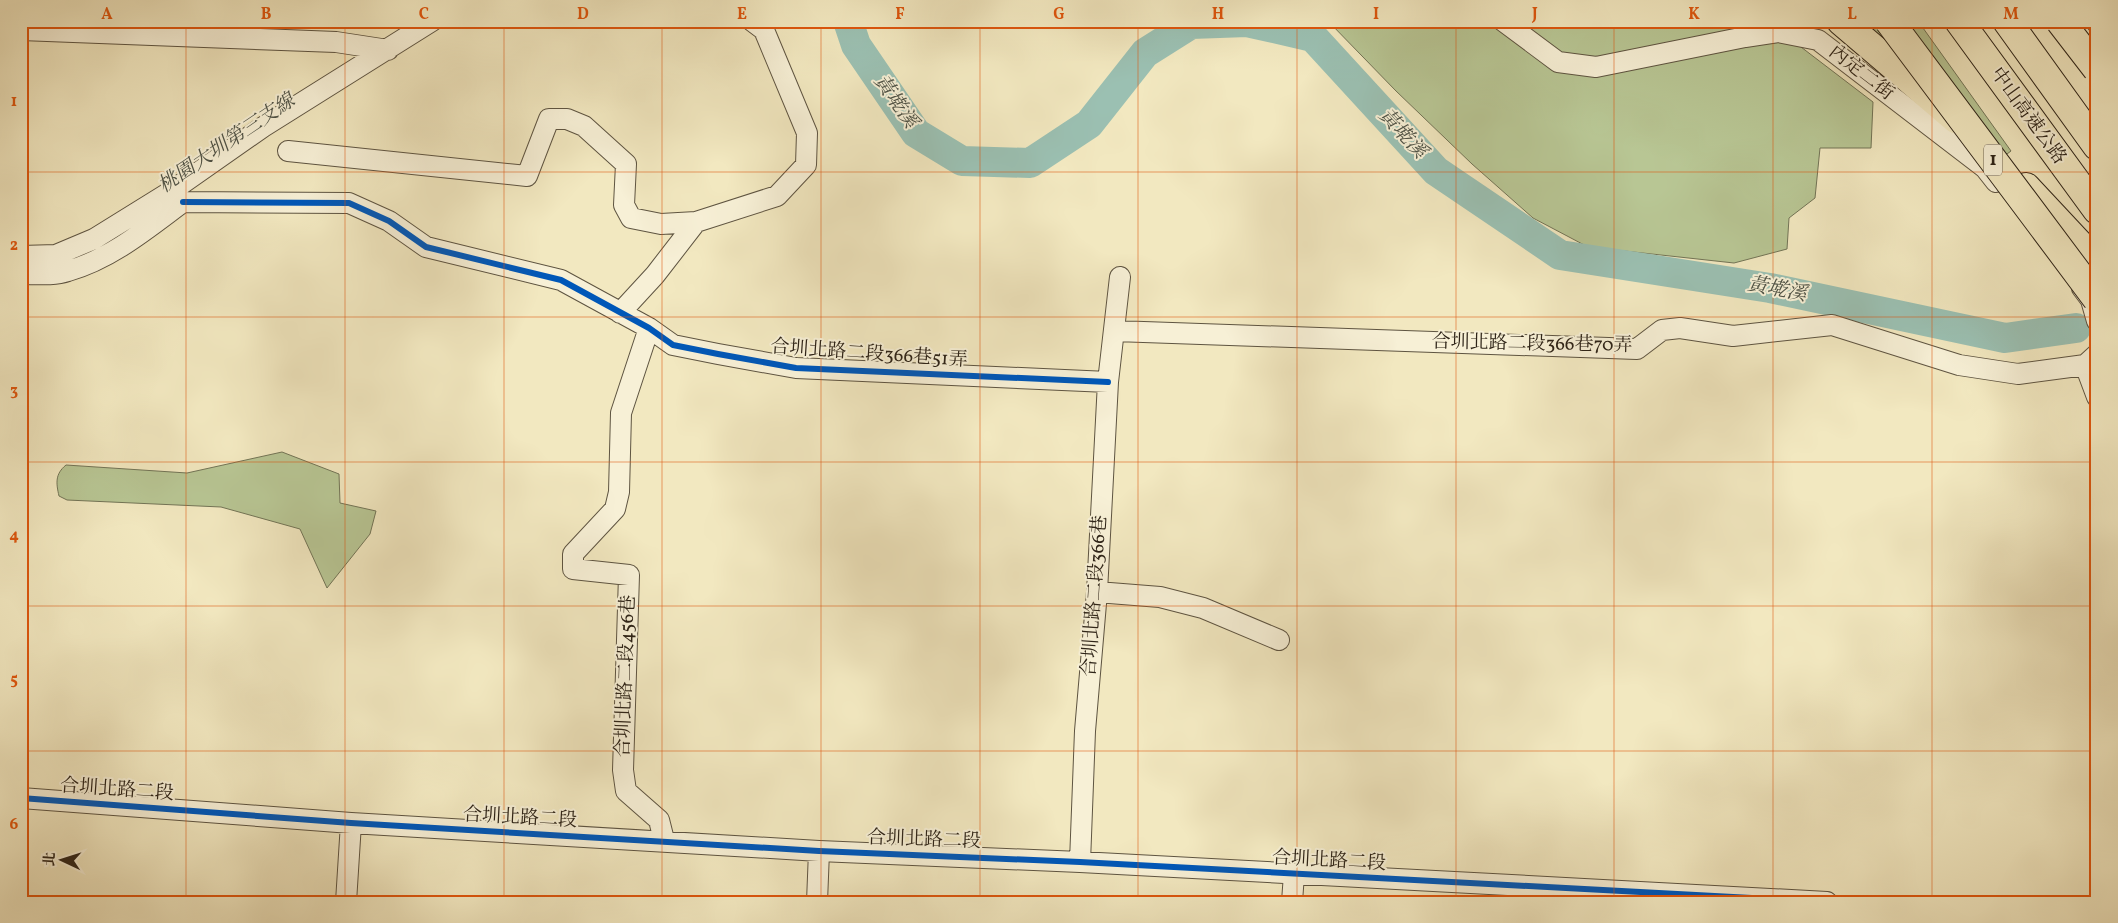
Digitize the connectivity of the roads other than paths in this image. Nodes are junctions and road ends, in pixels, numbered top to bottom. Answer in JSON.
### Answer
{"nodes":[{"id":1,"x":432,"y":21,"type":"edge"},
{"id":2,"x":752,"y":21,"type":"edge"},
{"id":3,"x":1503,"y":21,"type":"edge"},
{"id":4,"x":1841,"y":21,"type":"edge"},
{"id":5,"x":1889,"y":21,"type":"edge"},
{"id":6,"x":1959,"y":21,"type":"edge"},
{"id":7,"x":2007,"y":21,"type":"edge"},
{"id":8,"x":2062,"y":21,"type":"edge"},
{"id":9,"x":21,"y":30,"type":"edge"},
{"id":10,"x":388,"y":50,"type":"junction"},
{"id":11,"x":2097,"y":69,"type":"edge"},
{"id":12,"x":2097,"y":84,"type":"edge"},
{"id":13,"x":2097,"y":146,"type":"edge"},
{"id":14,"x":288,"y":151,"type":"dead end"},
{"id":15,"x":178,"y":196,"type":"junction"},
{"id":16,"x":2097,"y":210,"type":"edge"},
{"id":17,"x":696,"y":222,"type":"junction"},
{"id":18,"x":21,"y":256,"type":"edge"},
{"id":19,"x":2097,"y":263,"type":"edge"},
{"id":20,"x":21,"y":274,"type":"edge"},
{"id":21,"x":1120,"y":277,"type":"dead end"},
{"id":22,"x":2094,"y":300,"type":"edge"},
{"id":23,"x":620,"y":314,"type":"junction"},
{"id":24,"x":2097,"y":321,"type":"edge"},
{"id":25,"x":649,"y":328,"type":"junction"},
{"id":26,"x":1115,"y":332,"type":"junction"},
{"id":27,"x":2091,"y":360,"type":"edge"},
{"id":28,"x":1108,"y":382,"type":"junction"},
{"id":29,"x":2097,"y":397,"type":"edge"},
{"id":30,"x":1097,"y":592,"type":"junction"},
{"id":31,"x":1279,"y":640,"type":"dead end"},
{"id":32,"x":21,"y":798,"type":"edge"},
{"id":33,"x":351,"y":823,"type":"junction"},
{"id":34,"x":664,"y":840,"type":"junction"},
{"id":35,"x":819,"y":850,"type":"junction"},
{"id":36,"x":1080,"y":862,"type":"junction"},
{"id":37,"x":1294,"y":874,"type":"junction"},
{"id":38,"x":346,"y":902,"type":"edge"},
{"id":39,"x":817,"y":902,"type":"edge"},
{"id":40,"x":1292,"y":902,"type":"edge"},
{"id":41,"x":1827,"y":902,"type":"edge"}],
"edges":[{"from":1,"to":10,"type":"street"},
{"from":2,"to":17,"type":"street"},
{"from":3,"to":22,"type":"street","name":"內定二街"},
{"from":4,"to":19,"type":"highway"},
{"from":5,"to":22,"type":"highway","number":"1","bridge":true},
{"from":6,"to":16,"type":"highway","name":"中山高速公路"},
{"from":7,"to":13,"type":"highway","name":"中山高速公路"},
{"from":8,"to":11,"type":"highway","bridge":true},
{"from":8,"to":12,"type":"highway"},
{"from":9,"to":10,"type":"street"},
{"from":10,"to":15,"type":"street"},
{"from":14,"to":17,"type":"street"},
{"from":15,"to":18,"type":"street"},
{"from":15,"to":20,"type":"street"},
{"from":15,"to":23,"type":"street","name":"合圳北路二段366巷51弄"},
{"from":17,"to":23,"type":"street"},
{"from":21,"to":26,"type":"street","name":"合圳北路二段366巷"},
{"from":22,"to":24,"type":"street"},
{"from":23,"to":25,"type":"street","name":"合圳北路二段366巷51弄"},
{"from":25,"to":28,"type":"street","name":"合圳北路二段366巷51弄"},
{"from":25,"to":34,"type":"street","name":"合圳北路二段456巷"},
{"from":26,"to":27,"type":"street","name":"合圳北路二段366巷70弄"},
{"from":26,"to":28,"type":"street","name":"合圳北路二段366巷"},
{"from":27,"to":29,"type":"street"},
{"from":28,"to":30,"type":"street","name":"合圳北路二段366巷"},
{"from":30,"to":31,"type":"street"},
{"from":30,"to":36,"type":"street","name":"合圳北路二段366巷"},
{"from":32,"to":33,"type":"street","name":"合圳北路二段"},
{"from":33,"to":34,"type":"street","name":"合圳北路二段"},
{"from":33,"to":38,"type":"street"},
{"from":34,"to":35,"type":"street","name":"合圳北路二段"},
{"from":35,"to":36,"type":"street","name":"合圳北路二段"},
{"from":35,"to":39,"type":"street"},
{"from":36,"to":37,"type":"street","name":"合圳北路二段"},
{"from":37,"to":40,"type":"street"},
{"from":37,"to":41,"type":"street","name":"合圳北路二段"}]}
